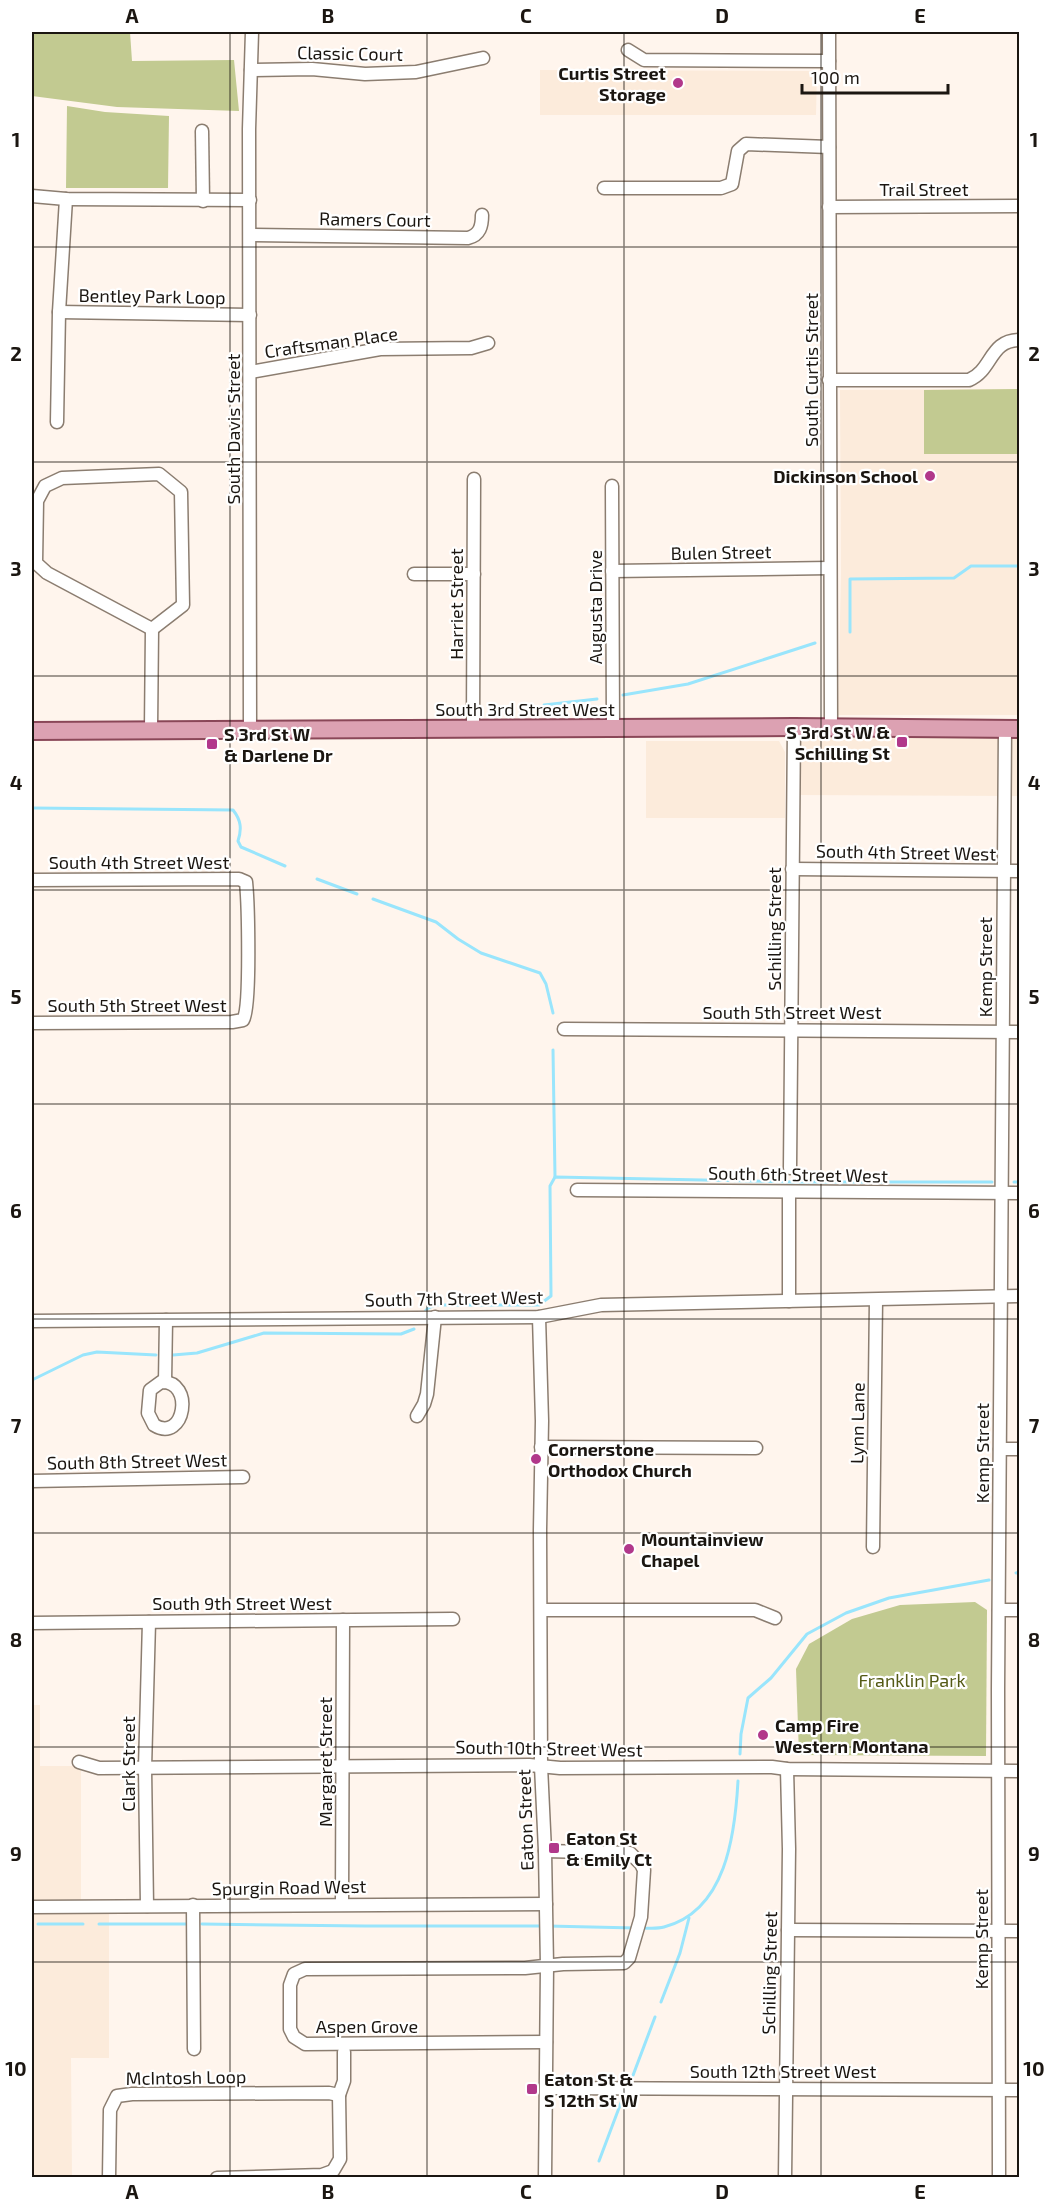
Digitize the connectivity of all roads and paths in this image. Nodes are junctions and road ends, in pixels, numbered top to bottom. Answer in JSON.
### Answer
{"nodes":[{"id":1,"x":252,"y":32,"type":"edge"},
{"id":2,"x":829,"y":32,"type":"edge"},
{"id":3,"x":628,"y":50,"type":"dead end"},
{"id":4,"x":483,"y":58,"type":"dead end"},
{"id":5,"x":829,"y":61,"type":"junction"},
{"id":6,"x":251,"y":70,"type":"junction"},
{"id":7,"x":202,"y":131,"type":"dead end"},
{"id":8,"x":829,"y":147,"type":"junction"},
{"id":9,"x":604,"y":188,"type":"dead end"},
{"id":10,"x":32,"y":195,"type":"edge"},
{"id":11,"x":66,"y":199,"type":"junction"},
{"id":12,"x":250,"y":200,"type":"junction"},
{"id":13,"x":203,"y":201,"type":"junction"},
{"id":14,"x":1020,"y":206,"type":"edge"},
{"id":15,"x":829,"y":207,"type":"junction"},
{"id":16,"x":482,"y":215,"type":"dead end"},
{"id":17,"x":250,"y":235,"type":"junction"},
{"id":18,"x":59,"y":312,"type":"junction"},
{"id":19,"x":250,"y":315,"type":"junction"},
{"id":20,"x":1020,"y":340,"type":"edge"},
{"id":21,"x":488,"y":343,"type":"dead end"},
{"id":22,"x":251,"y":372,"type":"junction"},
{"id":23,"x":829,"y":380,"type":"junction"},
{"id":24,"x":57,"y":422,"type":"dead end"},
{"id":25,"x":474,"y":478,"type":"dead end"},
{"id":26,"x":612,"y":486,"type":"dead end"},
{"id":27,"x":830,"y":568,"type":"junction"},
{"id":28,"x":612,"y":571,"type":"junction"},
{"id":29,"x":414,"y":574,"type":"dead end"},
{"id":30,"x":474,"y":574,"type":"junction"},
{"id":31,"x":152,"y":629,"type":"junction"},
{"id":32,"x":794,"y":727,"type":"junction"},
{"id":33,"x":613,"y":728,"type":"junction"},
{"id":34,"x":831,"y":728,"type":"junction"},
{"id":35,"x":151,"y":729,"type":"junction"},
{"id":36,"x":250,"y":729,"type":"junction"},
{"id":37,"x":473,"y":729,"type":"junction"},
{"id":38,"x":1012,"y":729,"type":"edge"},
{"id":39,"x":32,"y":731,"type":"edge"},
{"id":40,"x":792,"y":868,"type":"junction"},
{"id":41,"x":1003,"y":871,"type":"junction"},
{"id":42,"x":1020,"y":872,"type":"edge"},
{"id":43,"x":32,"y":880,"type":"edge"},
{"id":44,"x":243,"y":1020,"type":"joint"},
{"id":45,"x":32,"y":1023,"type":"edge"},
{"id":46,"x":564,"y":1029,"type":"dead end"},
{"id":47,"x":791,"y":1029,"type":"junction"},
{"id":48,"x":1002,"y":1032,"type":"junction"},
{"id":49,"x":1020,"y":1032,"type":"edge"},
{"id":50,"x":790,"y":1168,"type":"dead end"},
{"id":51,"x":577,"y":1190,"type":"dead end"},
{"id":52,"x":789,"y":1192,"type":"junction"},
{"id":53,"x":1003,"y":1193,"type":"junction"},
{"id":54,"x":1020,"y":1193,"type":"edge"},
{"id":55,"x":1002,"y":1296,"type":"junction"},
{"id":56,"x":1020,"y":1296,"type":"edge"},
{"id":57,"x":876,"y":1300,"type":"junction"},
{"id":58,"x":789,"y":1301,"type":"junction"},
{"id":59,"x":435,"y":1317,"type":"junction"},
{"id":60,"x":539,"y":1317,"type":"junction"},
{"id":61,"x":166,"y":1320,"type":"junction"},
{"id":62,"x":32,"y":1321,"type":"edge"},
{"id":63,"x":165,"y":1382,"type":"dead end"},
{"id":64,"x":417,"y":1416,"type":"dead end"},
{"id":65,"x":541,"y":1447,"type":"junction"},
{"id":66,"x":756,"y":1448,"type":"dead end"},
{"id":67,"x":1000,"y":1449,"type":"junction"},
{"id":68,"x":1020,"y":1449,"type":"edge"},
{"id":69,"x":243,"y":1477,"type":"dead end"},
{"id":70,"x":32,"y":1481,"type":"edge"},
{"id":71,"x":873,"y":1547,"type":"dead end"},
{"id":72,"x":541,"y":1610,"type":"junction"},
{"id":73,"x":999,"y":1610,"type":"junction"},
{"id":74,"x":1020,"y":1610,"type":"edge"},
{"id":75,"x":776,"y":1618,"type":"dead end"},
{"id":76,"x":453,"y":1619,"type":"dead end"},
{"id":77,"x":343,"y":1620,"type":"junction"},
{"id":78,"x":149,"y":1622,"type":"junction"},
{"id":79,"x":32,"y":1623,"type":"edge"},
{"id":80,"x":79,"y":1762,"type":"dead end"},
{"id":81,"x":344,"y":1766,"type":"junction"},
{"id":82,"x":541,"y":1766,"type":"junction"},
{"id":83,"x":144,"y":1768,"type":"junction"},
{"id":84,"x":787,"y":1769,"type":"junction"},
{"id":85,"x":1000,"y":1771,"type":"junction"},
{"id":86,"x":1020,"y":1771,"type":"edge"},
{"id":87,"x":545,"y":1851,"type":"junction"},
{"id":88,"x":342,"y":1904,"type":"junction"},
{"id":89,"x":546,"y":1904,"type":"junction"},
{"id":90,"x":193,"y":1905,"type":"junction"},
{"id":91,"x":147,"y":1906,"type":"junction"},
{"id":92,"x":32,"y":1907,"type":"edge"},
{"id":93,"x":788,"y":1930,"type":"junction"},
{"id":94,"x":999,"y":1931,"type":"junction"},
{"id":95,"x":1020,"y":1931,"type":"edge"},
{"id":96,"x":547,"y":1966,"type":"junction"},
{"id":97,"x":546,"y":2042,"type":"junction"},
{"id":98,"x":194,"y":2049,"type":"dead end"},
{"id":99,"x":344,"y":2052,"type":"dead end"},
{"id":100,"x":546,"y":2088,"type":"junction"},
{"id":101,"x":786,"y":2090,"type":"junction"},
{"id":102,"x":998,"y":2090,"type":"junction"},
{"id":103,"x":1020,"y":2090,"type":"edge"},
{"id":104,"x":339,"y":2095,"type":"junction"},
{"id":105,"x":109,"y":2178,"type":"edge"},
{"id":106,"x":217,"y":2178,"type":"edge"},
{"id":107,"x":545,"y":2178,"type":"edge"},
{"id":108,"x":785,"y":2178,"type":"edge"},
{"id":109,"x":999,"y":2178,"type":"edge"}],
"edges":[{"from":1,"to":6,"type":"street","name":"South Davis Street"},
{"from":2,"to":5,"type":"street","name":"South Curtis Street"},
{"from":3,"to":5,"type":"street"},
{"from":4,"to":6,"type":"street","name":"Classic Court"},
{"from":5,"to":8,"type":"street","name":"South Curtis Street"},
{"from":6,"to":12,"type":"street","name":"South Davis Street"},
{"from":7,"to":13,"type":"street"},
{"from":8,"to":9,"type":"street"},
{"from":8,"to":15,"type":"street","name":"South Curtis Street"},
{"from":10,"to":11,"type":"street"},
{"from":11,"to":13,"type":"street"},
{"from":11,"to":18,"type":"street","name":"Bentley Park Loop"},
{"from":12,"to":13,"type":"street"},
{"from":12,"to":17,"type":"street","name":"South Davis Street"},
{"from":14,"to":15,"type":"street","name":"Trail Street"},
{"from":15,"to":23,"type":"street","name":"South Curtis Street"},
{"from":16,"to":17,"type":"street","name":"Ramers Court"},
{"from":17,"to":19,"type":"street","name":"South Davis Street"},
{"from":18,"to":19,"type":"street","name":"Bentley Park Loop"},
{"from":18,"to":24,"type":"street"},
{"from":19,"to":22,"type":"street","name":"South Davis Street"},
{"from":20,"to":23,"type":"street"},
{"from":21,"to":22,"type":"street","name":"Craftsman Place"},
{"from":22,"to":36,"type":"street","name":"South Davis Street"},
{"from":23,"to":27,"type":"street","name":"South Curtis Street"},
{"from":25,"to":30,"type":"street","name":"Harriet Street"},
{"from":26,"to":28,"type":"street","name":"Augusta Drive"},
{"from":27,"to":28,"type":"street","name":"Bulen Street"},
{"from":27,"to":34,"type":"street","name":"South Curtis Street"},
{"from":28,"to":33,"type":"street","name":"Augusta Drive"},
{"from":29,"to":30,"type":"street"},
{"from":30,"to":37,"type":"street","name":"Harriet Street"},
{"from":31,"to":31,"type":"street"},
{"from":31,"to":35,"type":"street"},
{"from":32,"to":33,"type":"main road","name":"South 3rd Street West"},
{"from":32,"to":34,"type":"main road","name":"South 3rd Street West"},
{"from":32,"to":40,"type":"street","name":"Schilling Street"},
{"from":33,"to":37,"type":"main road","name":"South 3rd Street West"},
{"from":34,"to":38,"type":"main road","name":"South 3rd Street West"},
{"from":35,"to":36,"type":"main road","name":"South 3rd Street West"},
{"from":35,"to":39,"type":"main road","name":"South 3rd Street West"},
{"from":36,"to":37,"type":"main road","name":"South 3rd Street West"},
{"from":38,"to":41,"type":"street","name":"Kemp Street"},
{"from":40,"to":41,"type":"street","name":"South 4th Street West"},
{"from":40,"to":47,"type":"street","name":"Schilling Street"},
{"from":41,"to":42,"type":"street","name":"South 4th Street West"},
{"from":41,"to":48,"type":"street","name":"Kemp Street"},
{"from":43,"to":44,"type":"street","name":"South 4th Street West"},
{"from":44,"to":45,"type":"street","name":"South 5th Street West"},
{"from":46,"to":47,"type":"street","name":"South 5th Street West"},
{"from":47,"to":48,"type":"street","name":"South 5th Street West"},
{"from":47,"to":50,"type":"street","name":"Schilling Street"},
{"from":48,"to":49,"type":"street","name":"South 5th Street West"},
{"from":48,"to":53,"type":"street","name":"Kemp Street"},
{"from":51,"to":52,"type":"street","name":"South 6th Street West"},
{"from":52,"to":53,"type":"street","name":"South 6th Street West"},
{"from":52,"to":58,"type":"street"},
{"from":53,"to":54,"type":"street","name":"South 6th Street West"},
{"from":53,"to":55,"type":"street","name":"Kemp Street"},
{"from":55,"to":56,"type":"street","name":"South 7th Street West"},
{"from":55,"to":57,"type":"street","name":"South 7th Street West"},
{"from":55,"to":67,"type":"street","name":"Kemp Street"},
{"from":57,"to":58,"type":"street","name":"South 7th Street West"},
{"from":57,"to":71,"type":"street","name":"Lynn Lane"},
{"from":58,"to":60,"type":"street","name":"South 7th Street West"},
{"from":59,"to":60,"type":"street","name":"South 7th Street West"},
{"from":59,"to":61,"type":"street","name":"South 7th Street West"},
{"from":59,"to":64,"type":"street"},
{"from":60,"to":65,"type":"street","name":"Eaton Street"},
{"from":61,"to":62,"type":"street","name":"South 7th Street West"},
{"from":61,"to":63,"type":"street"},
{"from":65,"to":66,"type":"street"},
{"from":65,"to":72,"type":"street","name":"Eaton Street"},
{"from":67,"to":68,"type":"street"},
{"from":67,"to":73,"type":"street","name":"Kemp Street"},
{"from":69,"to":70,"type":"street","name":"South 8th Street West"},
{"from":72,"to":75,"type":"street"},
{"from":72,"to":82,"type":"street","name":"Eaton Street"},
{"from":73,"to":74,"type":"street"},
{"from":73,"to":85,"type":"street","name":"Kemp Street"},
{"from":76,"to":77,"type":"street","name":"South 9th Street West"},
{"from":77,"to":78,"type":"street","name":"South 9th Street West"},
{"from":77,"to":81,"type":"street","name":"Margaret Street"},
{"from":78,"to":79,"type":"street","name":"South 9th Street West"},
{"from":78,"to":83,"type":"street","name":"Clark Street"},
{"from":80,"to":83,"type":"street","name":"South 10th Street West"},
{"from":81,"to":82,"type":"street","name":"South 10th Street West"},
{"from":81,"to":83,"type":"street","name":"South 10th Street West"},
{"from":81,"to":88,"type":"street","name":"Margaret Street"},
{"from":82,"to":84,"type":"street","name":"South 10th Street West"},
{"from":82,"to":87,"type":"street","name":"Eaton Street"},
{"from":83,"to":91,"type":"street","name":"Clark Street"},
{"from":84,"to":85,"type":"street","name":"South 10th Street West"},
{"from":84,"to":93,"type":"street","name":"Schilling Street"},
{"from":85,"to":86,"type":"street","name":"South 10th Street West"},
{"from":85,"to":94,"type":"street","name":"Kemp Street"},
{"from":87,"to":89,"type":"street","name":"Eaton Street"},
{"from":87,"to":96,"type":"street","name":"Aspen Grove"},
{"from":88,"to":89,"type":"street","name":"Spurgin Road West"},
{"from":88,"to":90,"type":"street","name":"Spurgin Road West"},
{"from":89,"to":96,"type":"street","name":"Eaton Street"},
{"from":90,"to":91,"type":"street","name":"Spurgin Road West"},
{"from":90,"to":98,"type":"street"},
{"from":91,"to":92,"type":"street","name":"Spurgin Road West"},
{"from":93,"to":94,"type":"street"},
{"from":93,"to":101,"type":"street","name":"Schilling Street"},
{"from":94,"to":95,"type":"street"},
{"from":94,"to":102,"type":"street","name":"Kemp Street"},
{"from":96,"to":97,"type":"street","name":"Eaton Street"},
{"from":96,"to":97,"type":"street","name":"Aspen Grove"},
{"from":97,"to":100,"type":"street","name":"Eaton Street"},
{"from":99,"to":104,"type":"street"},
{"from":100,"to":101,"type":"street","name":"South 12th Street West"},
{"from":100,"to":107,"type":"street","name":"Eaton Street"},
{"from":101,"to":102,"type":"street","name":"South 12th Street West"},
{"from":101,"to":108,"type":"street","name":"Schilling Street"},
{"from":102,"to":103,"type":"street","name":"South 12th Street West"},
{"from":102,"to":109,"type":"street","name":"Kemp Street"},
{"from":104,"to":105,"type":"street","name":"McIntosh Loop"},
{"from":104,"to":106,"type":"street"}]}
